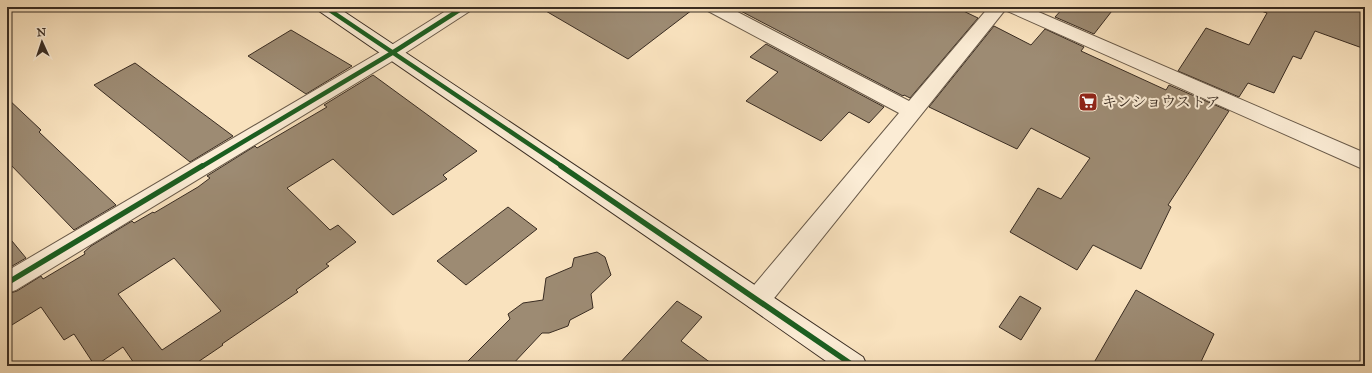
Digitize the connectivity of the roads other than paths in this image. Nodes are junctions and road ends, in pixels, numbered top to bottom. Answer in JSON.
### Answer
{"nodes":[{"id":1,"x":325,"y":7,"type":"edge"},
{"id":2,"x":464,"y":7,"type":"edge"},
{"id":3,"x":714,"y":7,"type":"edge"},
{"id":4,"x":998,"y":7,"type":"edge"},
{"id":5,"x":1012,"y":7,"type":"edge"},
{"id":6,"x":392,"y":53,"type":"junction"},
{"id":7,"x":913,"y":112,"type":"junction"},
{"id":8,"x":1365,"y":162,"type":"edge"},
{"id":9,"x":7,"y":283,"type":"edge"},
{"id":10,"x":758,"y":299,"type":"junction"},
{"id":11,"x":854,"y":366,"type":"edge"}],
"edges":[{"from":1,"to":6,"type":"street"},
{"from":2,"to":6,"type":"street"},
{"from":3,"to":7,"type":"street"},
{"from":4,"to":7,"type":"street"},
{"from":5,"to":8,"type":"street"},
{"from":6,"to":9,"type":"street"},
{"from":6,"to":10,"type":"street"},
{"from":7,"to":10,"type":"street"},
{"from":10,"to":11,"type":"street"}]}
